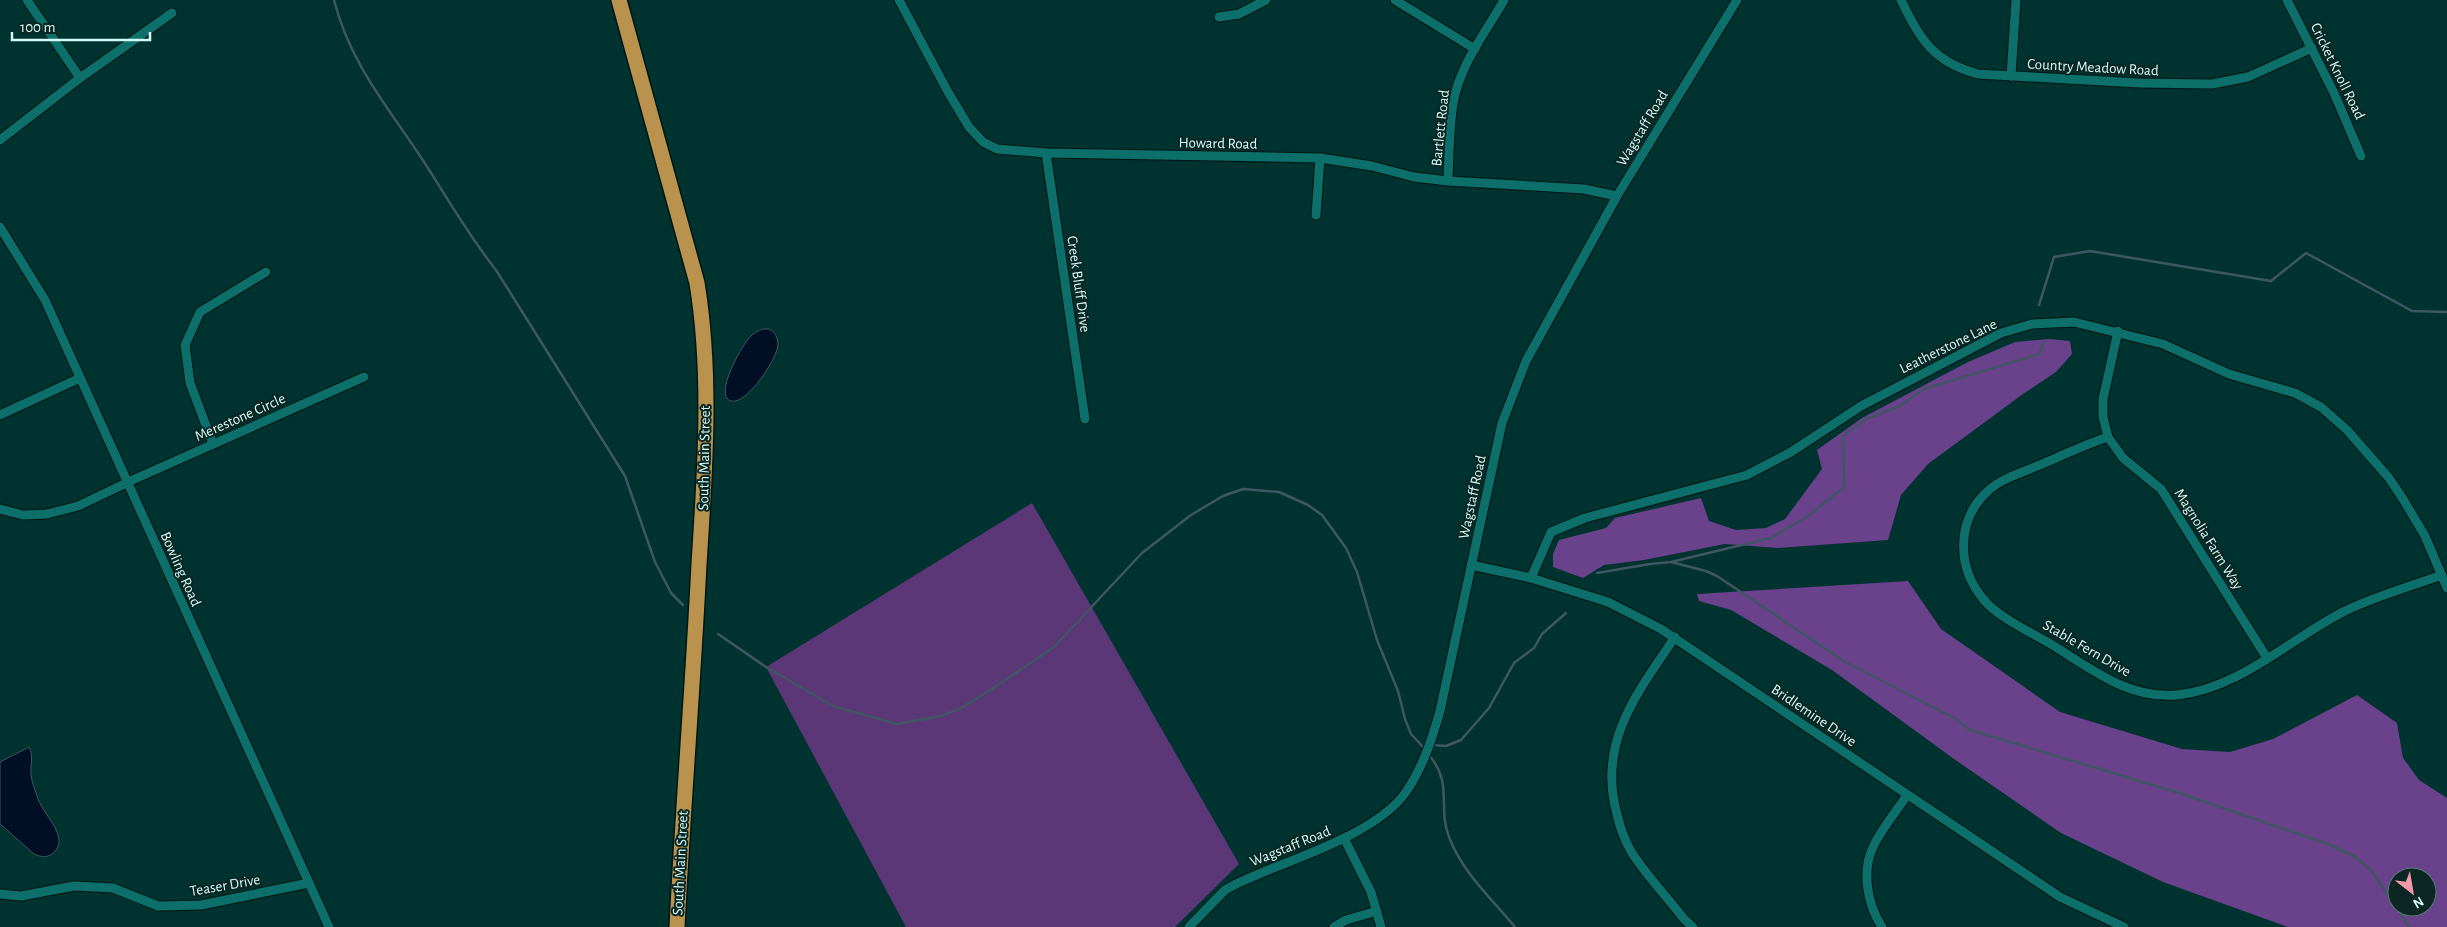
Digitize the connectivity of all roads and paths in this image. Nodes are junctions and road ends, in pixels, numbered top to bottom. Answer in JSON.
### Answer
{"nodes":[{"id":1,"x":27,"y":0,"type":"edge"},
{"id":2,"x":619,"y":0,"type":"edge"},
{"id":3,"x":899,"y":0,"type":"edge"},
{"id":4,"x":1266,"y":0,"type":"edge"},
{"id":5,"x":1395,"y":0,"type":"edge"},
{"id":6,"x":1504,"y":0,"type":"edge"},
{"id":7,"x":1737,"y":0,"type":"edge"},
{"id":8,"x":1901,"y":0,"type":"edge"},
{"id":9,"x":2016,"y":0,"type":"edge"},
{"id":10,"x":2287,"y":0,"type":"edge"},
{"id":11,"x":172,"y":13,"type":"dead end"},
{"id":12,"x":1219,"y":17,"type":"dead end"},
{"id":13,"x":2312,"y":48,"type":"junction"},
{"id":14,"x":1475,"y":49,"type":"junction"},
{"id":15,"x":2010,"y":76,"type":"junction"},
{"id":16,"x":80,"y":78,"type":"junction"},
{"id":17,"x":0,"y":140,"type":"edge"},
{"id":18,"x":1046,"y":153,"type":"junction"},
{"id":19,"x":2361,"y":156,"type":"dead end"},
{"id":20,"x":1320,"y":158,"type":"junction"},
{"id":21,"x":1448,"y":181,"type":"junction"},
{"id":22,"x":1617,"y":196,"type":"junction"},
{"id":23,"x":1316,"y":214,"type":"dead end"},
{"id":24,"x":0,"y":227,"type":"edge"},
{"id":25,"x":266,"y":272,"type":"dead end"},
{"id":26,"x":2118,"y":331,"type":"junction"},
{"id":27,"x":364,"y":377,"type":"dead end"},
{"id":28,"x":80,"y":378,"type":"junction"},
{"id":29,"x":0,"y":415,"type":"edge"},
{"id":30,"x":1085,"y":419,"type":"dead end"},
{"id":31,"x":2108,"y":437,"type":"junction"},
{"id":32,"x":213,"y":444,"type":"junction"},
{"id":33,"x":127,"y":483,"type":"junction"},
{"id":34,"x":0,"y":509,"type":"edge"},
{"id":35,"x":1472,"y":565,"type":"junction"},
{"id":36,"x":2442,"y":575,"type":"junction"},
{"id":37,"x":1531,"y":578,"type":"junction"},
{"id":38,"x":2447,"y":588,"type":"edge"},
{"id":39,"x":1675,"y":637,"type":"junction"},
{"id":40,"x":2267,"y":658,"type":"junction"},
{"id":41,"x":1907,"y":795,"type":"junction"},
{"id":42,"x":1344,"y":838,"type":"junction"},
{"id":43,"x":309,"y":883,"type":"junction"},
{"id":44,"x":0,"y":894,"type":"edge"},
{"id":45,"x":1377,"y":912,"type":"junction"},
{"id":46,"x":329,"y":927,"type":"edge"},
{"id":47,"x":677,"y":927,"type":"edge"},
{"id":48,"x":1189,"y":927,"type":"edge"},
{"id":49,"x":1334,"y":927,"type":"edge"},
{"id":50,"x":1381,"y":927,"type":"edge"},
{"id":51,"x":1693,"y":927,"type":"edge"},
{"id":52,"x":1882,"y":927,"type":"edge"},
{"id":53,"x":2124,"y":927,"type":"edge"}],
"edges":[{"from":1,"to":16,"type":"street"},
{"from":2,"to":47,"type":"highway","name":"South Main Street"},
{"from":3,"to":18,"type":"street","name":"Howard Road"},
{"from":4,"to":12,"type":"street"},
{"from":5,"to":14,"type":"street"},
{"from":6,"to":14,"type":"street","name":"Bartlett Road"},
{"from":7,"to":22,"type":"street","name":"Wagstaff Road"},
{"from":8,"to":15,"type":"street","name":"Country Meadow Road"},
{"from":9,"to":15,"type":"street"},
{"from":10,"to":13,"type":"street","name":"Cricket Knoll Road"},
{"from":11,"to":16,"type":"street"},
{"from":13,"to":15,"type":"street","name":"Country Meadow Road"},
{"from":13,"to":19,"type":"street","name":"Cricket Knoll Road"},
{"from":14,"to":21,"type":"street","name":"Bartlett Road"},
{"from":16,"to":17,"type":"street"},
{"from":18,"to":20,"type":"street","name":"Howard Road"},
{"from":18,"to":30,"type":"street","name":"Creek Bluff Drive"},
{"from":20,"to":21,"type":"street","name":"Howard Road"},
{"from":20,"to":23,"type":"street"},
{"from":21,"to":22,"type":"street","name":"Howard Road"},
{"from":22,"to":35,"type":"street","name":"Wagstaff Road"},
{"from":24,"to":28,"type":"street","name":"Bowling Road"},
{"from":25,"to":32,"type":"street"},
{"from":26,"to":31,"type":"street","name":"Magnolia Farm Way"},
{"from":26,"to":36,"type":"street","name":"Leatherstone Lane"},
{"from":26,"to":37,"type":"street","name":"Leatherstone Lane"},
{"from":27,"to":32,"type":"street","name":"Merestone Circle"},
{"from":28,"to":29,"type":"street"},
{"from":28,"to":33,"type":"street","name":"Bowling Road"},
{"from":31,"to":40,"type":"street","name":"Magnolia Farm Way"},
{"from":31,"to":40,"type":"street","name":"Stable Fern Drive"},
{"from":32,"to":33,"type":"street","name":"Merestone Circle"},
{"from":33,"to":34,"type":"street","name":"Merestone Circle"},
{"from":33,"to":43,"type":"street","name":"Bowling Road"},
{"from":35,"to":37,"type":"street","name":"Bridlemine Drive"},
{"from":35,"to":42,"type":"street","name":"Wagstaff Road"},
{"from":36,"to":38,"type":"street","name":"Leatherstone Lane"},
{"from":36,"to":40,"type":"street","name":"Stable Fern Drive"},
{"from":37,"to":39,"type":"street","name":"Bridlemine Drive"},
{"from":39,"to":41,"type":"street","name":"Bridlemine Drive"},
{"from":39,"to":51,"type":"street"},
{"from":41,"to":52,"type":"street"},
{"from":41,"to":53,"type":"street","name":"Bridlemine Drive"},
{"from":42,"to":45,"type":"street"},
{"from":42,"to":48,"type":"street","name":"Wagstaff Road"},
{"from":43,"to":44,"type":"street","name":"Teaser Drive"},
{"from":43,"to":46,"type":"street","name":"Bowling Road"},
{"from":45,"to":49,"type":"street"},
{"from":45,"to":50,"type":"street"}]}
